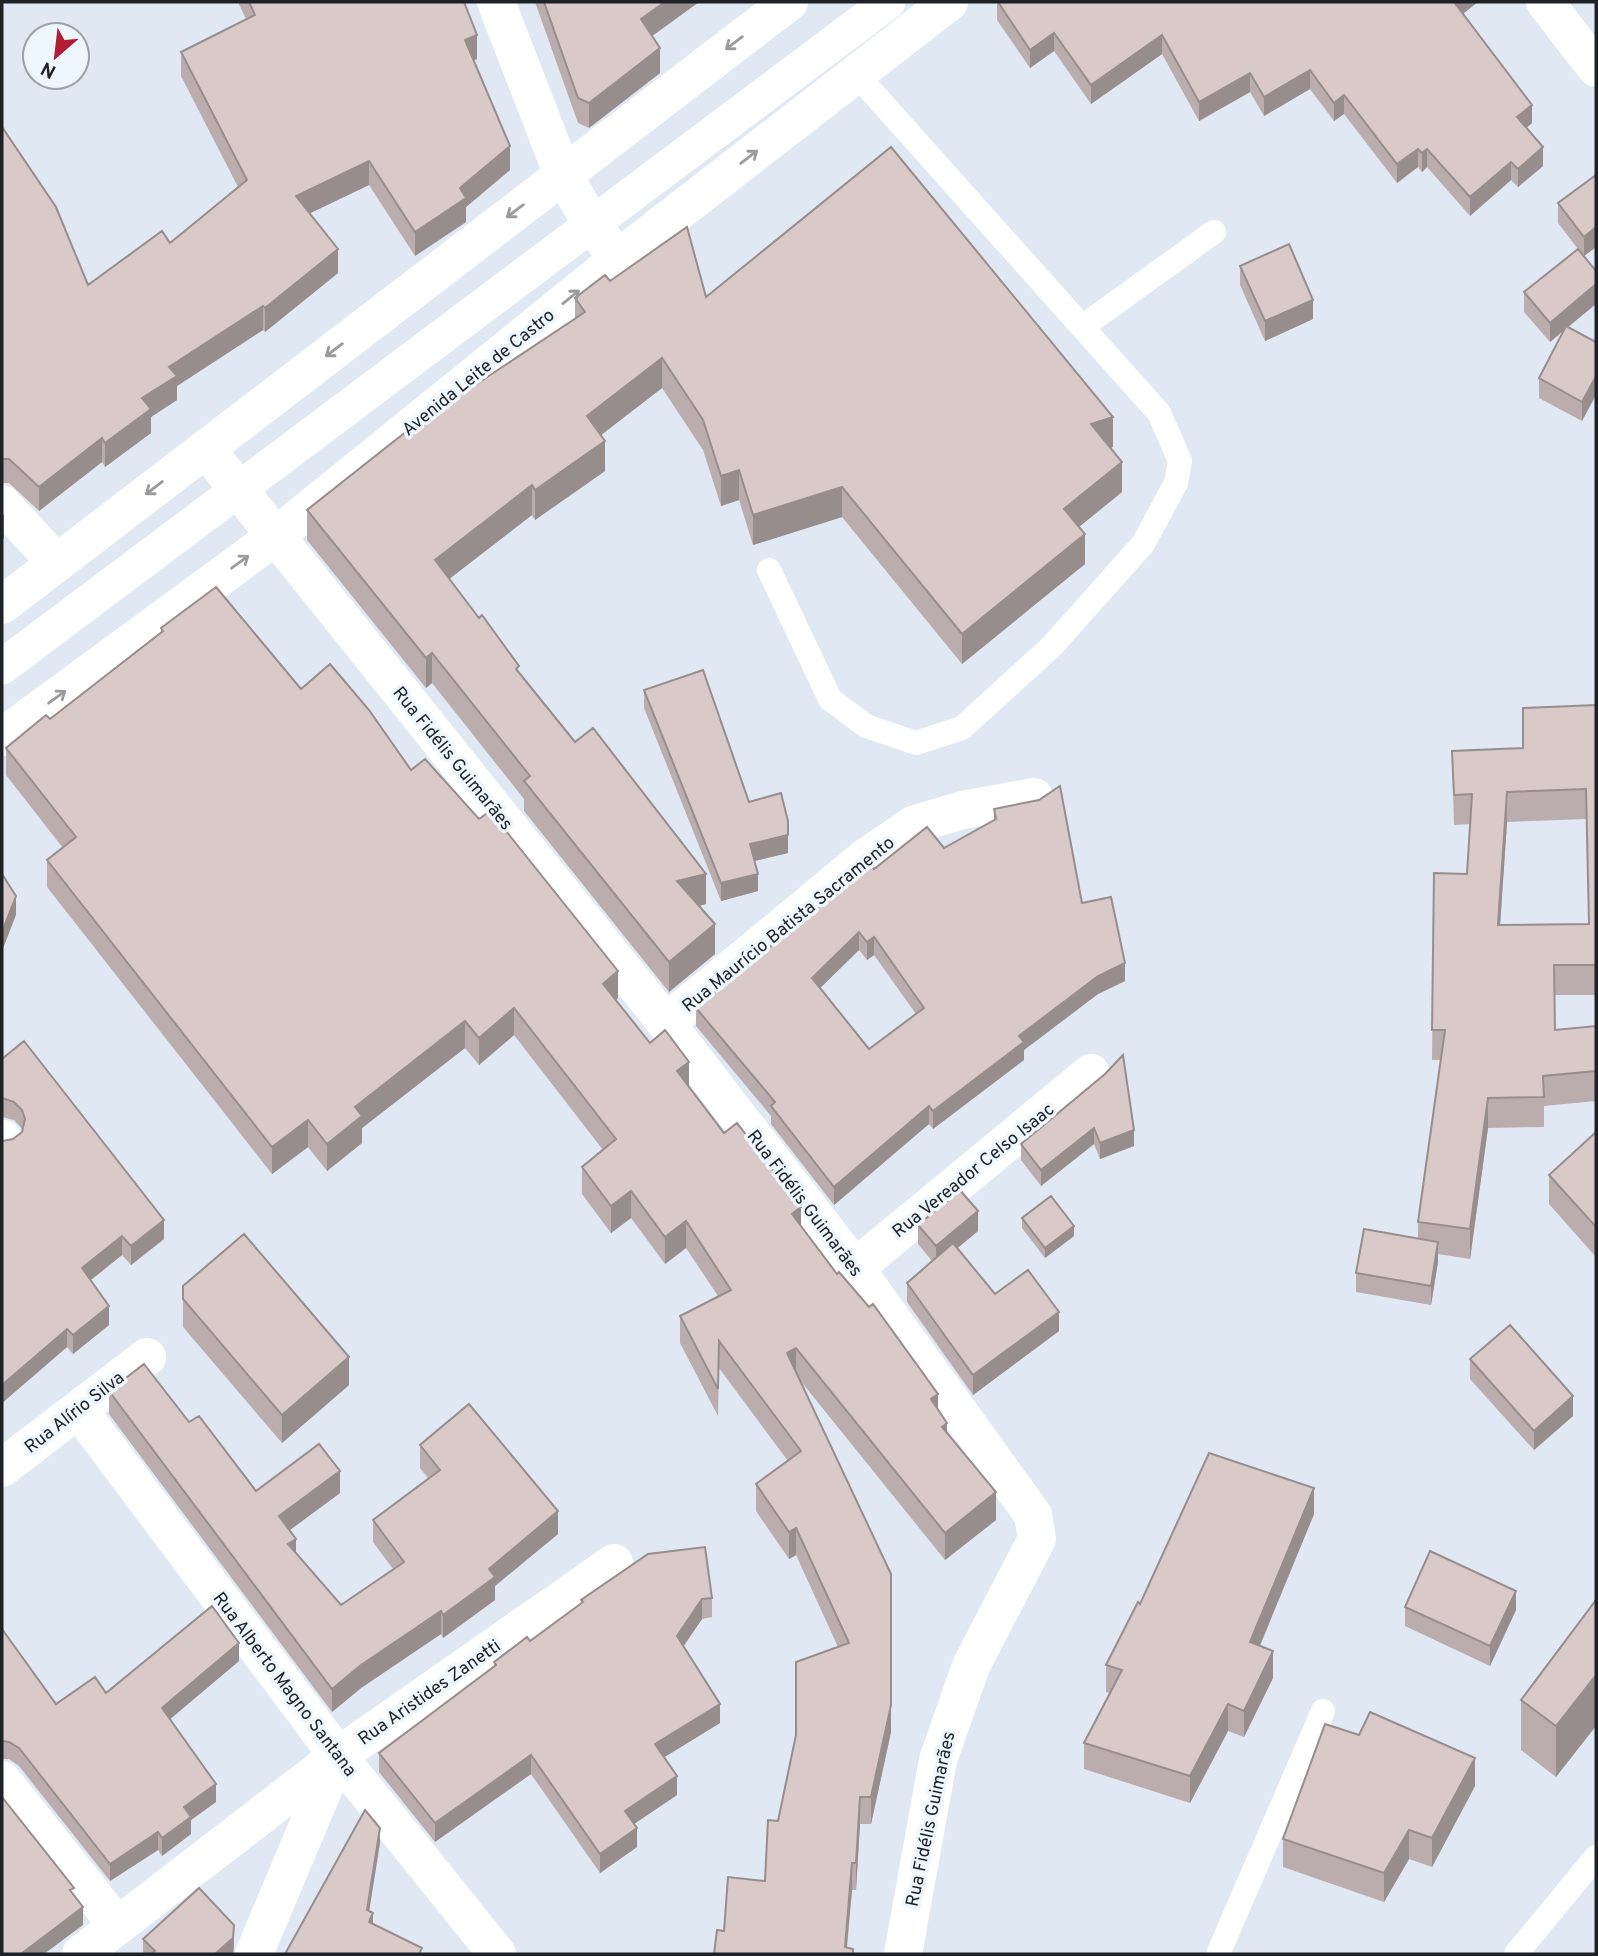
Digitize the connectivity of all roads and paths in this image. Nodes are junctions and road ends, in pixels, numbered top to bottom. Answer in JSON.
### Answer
{"nodes":[{"id":1,"x":496,"y":2,"type":"edge"},
{"id":2,"x":520,"y":2,"type":"edge"},
{"id":3,"x":789,"y":2,"type":"edge"},
{"id":4,"x":888,"y":2,"type":"edge"},
{"id":5,"x":949,"y":2,"type":"edge"},
{"id":6,"x":1545,"y":2,"type":"edge"},
{"id":7,"x":1596,"y":68,"type":"edge"},
{"id":8,"x":856,"y":74,"type":"junction"},
{"id":9,"x":572,"y":167,"type":"junction"},
{"id":10,"x":601,"y":216,"type":"junction"},
{"id":11,"x":1214,"y":232,"type":"dead end"},
{"id":12,"x":628,"y":251,"type":"junction"},
{"id":13,"x":1082,"y":327,"type":"junction"},
{"id":14,"x":206,"y":449,"type":"junction"},
{"id":15,"x":238,"y":492,"type":"junction"},
{"id":16,"x":2,"y":503,"type":"edge"},
{"id":17,"x":275,"y":536,"type":"junction"},
{"id":18,"x":57,"y":564,"type":"junction"},
{"id":19,"x":769,"y":570,"type":"dead end"},
{"id":20,"x":2,"y":605,"type":"edge"},
{"id":21,"x":2,"y":667,"type":"edge"},
{"id":22,"x":2,"y":737,"type":"edge"},
{"id":23,"x":1034,"y":797,"type":"dead end"},
{"id":24,"x":666,"y":1023,"type":"junction"},
{"id":25,"x":1091,"y":1073,"type":"dead end"},
{"id":26,"x":855,"y":1268,"type":"junction"},
{"id":27,"x":147,"y":1357,"type":"dead end"},
{"id":28,"x":79,"y":1410,"type":"junction"},
{"id":29,"x":2,"y":1468,"type":"edge"},
{"id":30,"x":614,"y":1563,"type":"dead end"},
{"id":31,"x":1323,"y":1711,"type":"dead end"},
{"id":32,"x":338,"y":1756,"type":"junction"},
{"id":33,"x":2,"y":1780,"type":"edge"},
{"id":34,"x":1596,"y":1857,"type":"edge"},
{"id":35,"x":117,"y":1925,"type":"junction"},
{"id":36,"x":81,"y":1954,"type":"edge"},
{"id":37,"x":254,"y":1954,"type":"edge"},
{"id":38,"x":497,"y":1954,"type":"edge"},
{"id":39,"x":902,"y":1954,"type":"edge"},
{"id":40,"x":1218,"y":1954,"type":"edge"},
{"id":41,"x":1516,"y":1954,"type":"edge"}],
"edges":[{"from":1,"to":9,"type":"main road"},
{"from":2,"to":9,"type":"main road"},
{"from":3,"to":9,"type":"main road","one_way":true},
{"from":4,"to":10,"type":"street"},
{"from":5,"to":8,"type":"main road","name":"Avenida Leite de Castro"},
{"from":6,"to":7,"type":"main road"},
{"from":12,"to":8,"type":"main road","name":"Avenida Leite de Castro","one_way":true},
{"from":8,"to":13,"type":"lane"},
{"from":9,"to":10,"type":"main road"},
{"from":9,"to":14,"type":"main road","one_way":true},
{"from":10,"to":12,"type":"main road"},
{"from":10,"to":15,"type":"street"},
{"from":11,"to":13,"type":"lane"},
{"from":17,"to":12,"type":"main road","name":"Avenida Leite de Castro","one_way":true},
{"from":13,"to":19,"type":"lane"},
{"from":14,"to":15,"type":"main road","name":"Rua Fidélis Guimarães"},
{"from":14,"to":18,"type":"main road","one_way":true},
{"from":15,"to":17,"type":"main road","name":"Rua Fidélis Guimarães"},
{"from":15,"to":21,"type":"street"},
{"from":16,"to":18,"type":"main road"},
{"from":22,"to":17,"type":"main road","name":"Avenida Leite de Castro","one_way":true},
{"from":17,"to":24,"type":"main road","name":"Rua Fidélis Guimarães"},
{"from":18,"to":20,"type":"main road"},
{"from":23,"to":24,"type":"main road","name":"Rua Maurício Batista Sacramento"},
{"from":24,"to":26,"type":"main road","name":"Rua Fidélis Guimarães"},
{"from":25,"to":26,"type":"main road","name":"Rua Vereador Celso Isaac"},
{"from":26,"to":39,"type":"main road","name":"Rua Fidélis Guimarães"},
{"from":27,"to":28,"type":"main road","name":"Rua Alírio Silva"},
{"from":28,"to":29,"type":"main road","name":"Rua Alírio Silva"},
{"from":28,"to":32,"type":"main road","name":"Rua Alberto Magno Santana"},
{"from":30,"to":32,"type":"main road","name":"Rua Aristides Zanetti"},
{"from":31,"to":40,"type":"lane"},
{"from":32,"to":35,"type":"main road","name":"Rua Aristides Zanetti"},
{"from":32,"to":37,"type":"main road"},
{"from":32,"to":38,"type":"main road","name":"Rua Alberto Magno Santana"},
{"from":33,"to":35,"type":"main road"},
{"from":34,"to":41,"type":"lane"},
{"from":35,"to":36,"type":"main road","name":"Rua Aristides Zanetti"}]}
